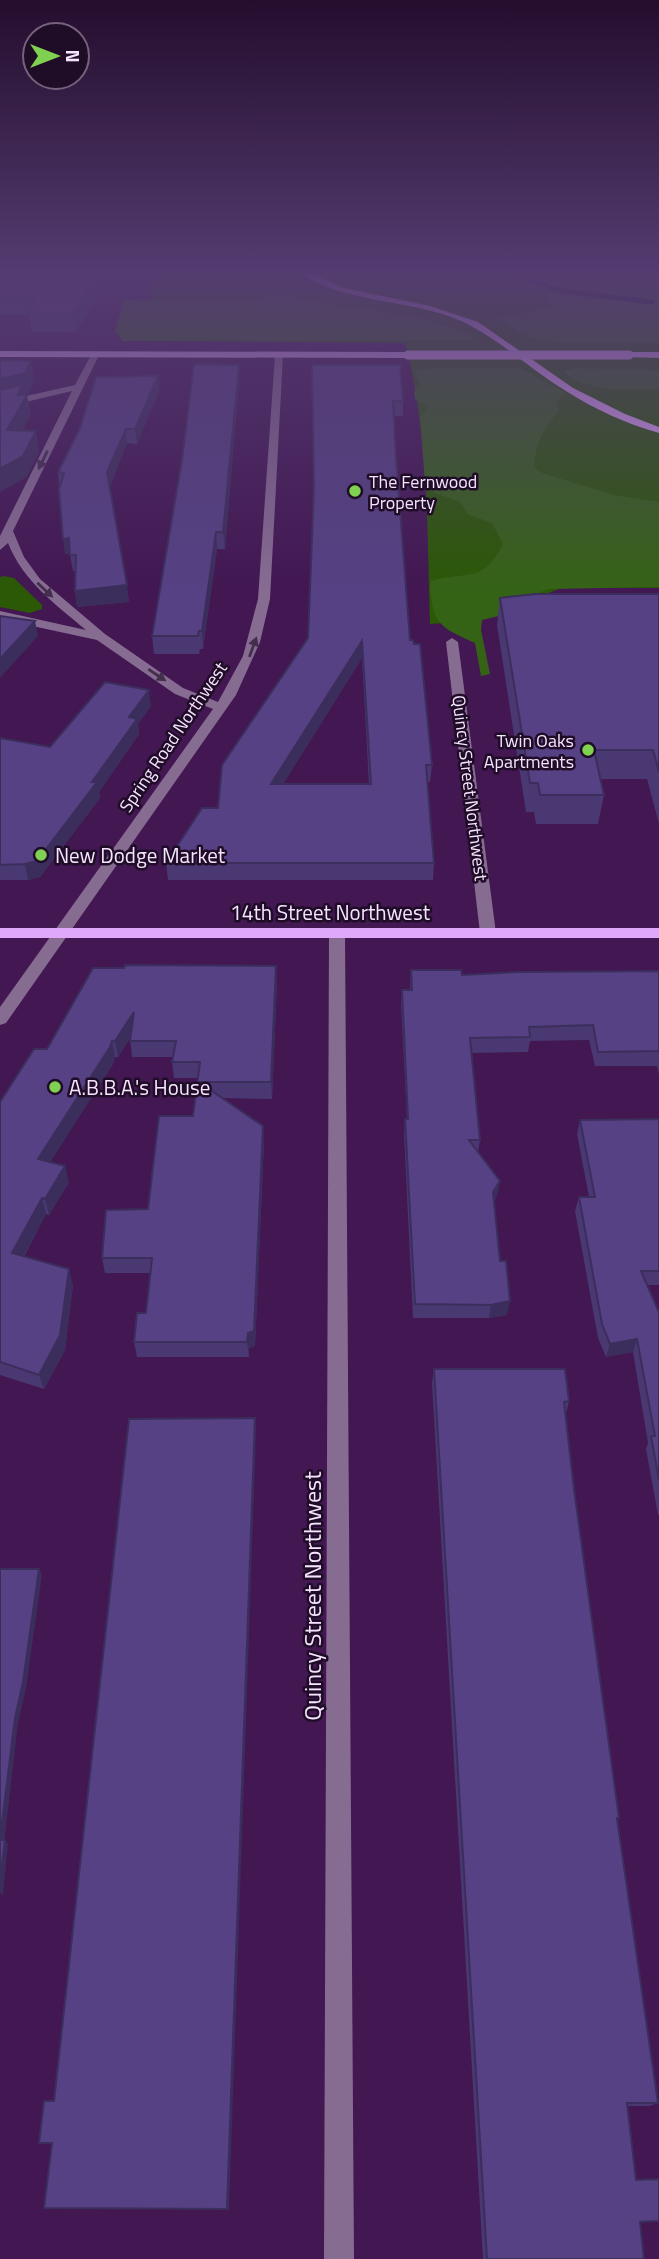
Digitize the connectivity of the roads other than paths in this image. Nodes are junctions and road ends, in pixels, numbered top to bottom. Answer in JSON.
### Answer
{"nodes":[{"id":1,"x":84,"y":378,"type":"edge"},
{"id":2,"x":278,"y":378,"type":"edge"},
{"id":3,"x":553,"y":378,"type":"edge"},
{"id":4,"x":80,"y":387,"type":"junction"},
{"id":5,"x":0,"y":405,"type":"edge"},
{"id":6,"x":659,"y":430,"type":"edge"},
{"id":7,"x":9,"y":533,"type":"junction"},
{"id":8,"x":0,"y":547,"type":"edge"},
{"id":9,"x":0,"y":615,"type":"edge"},
{"id":10,"x":101,"y":637,"type":"junction"},
{"id":11,"x":452,"y":642,"type":"dead end"},
{"id":12,"x":221,"y":707,"type":"junction"},
{"id":13,"x":0,"y":933,"type":"edge"},
{"id":14,"x":61,"y":933,"type":"junction"},
{"id":15,"x":337,"y":933,"type":"junction"},
{"id":16,"x":488,"y":933,"type":"junction"},
{"id":17,"x":659,"y":933,"type":"edge"},
{"id":18,"x":0,"y":1019,"type":"edge"},
{"id":19,"x":339,"y":2259,"type":"edge"}],
"edges":[{"from":1,"to":4,"type":"street"},
{"from":12,"to":2,"type":"street","name":"Spring Road Northwest","one_way":true},
{"from":3,"to":6,"type":"main road"},
{"from":4,"to":5,"type":"street"},
{"from":4,"to":7,"type":"street","one_way":true},
{"from":7,"to":8,"type":"street"},
{"from":7,"to":10,"type":"street","one_way":true},
{"from":9,"to":10,"type":"street"},
{"from":10,"to":12,"type":"street","one_way":true},
{"from":11,"to":16,"type":"street","name":"Quincy Street Northwest"},
{"from":12,"to":14,"type":"street","name":"Spring Road Northwest"},
{"from":13,"to":14,"type":"main road","name":"14th Street Northwest"},
{"from":14,"to":15,"type":"main road","name":"14th Street Northwest"},
{"from":14,"to":18,"type":"street","name":"Spring Road Northwest"},
{"from":15,"to":16,"type":"main road","name":"14th Street Northwest"},
{"from":15,"to":19,"type":"street","name":"Quincy Street Northwest"},
{"from":16,"to":17,"type":"main road","name":"14th Street Northwest"}]}
